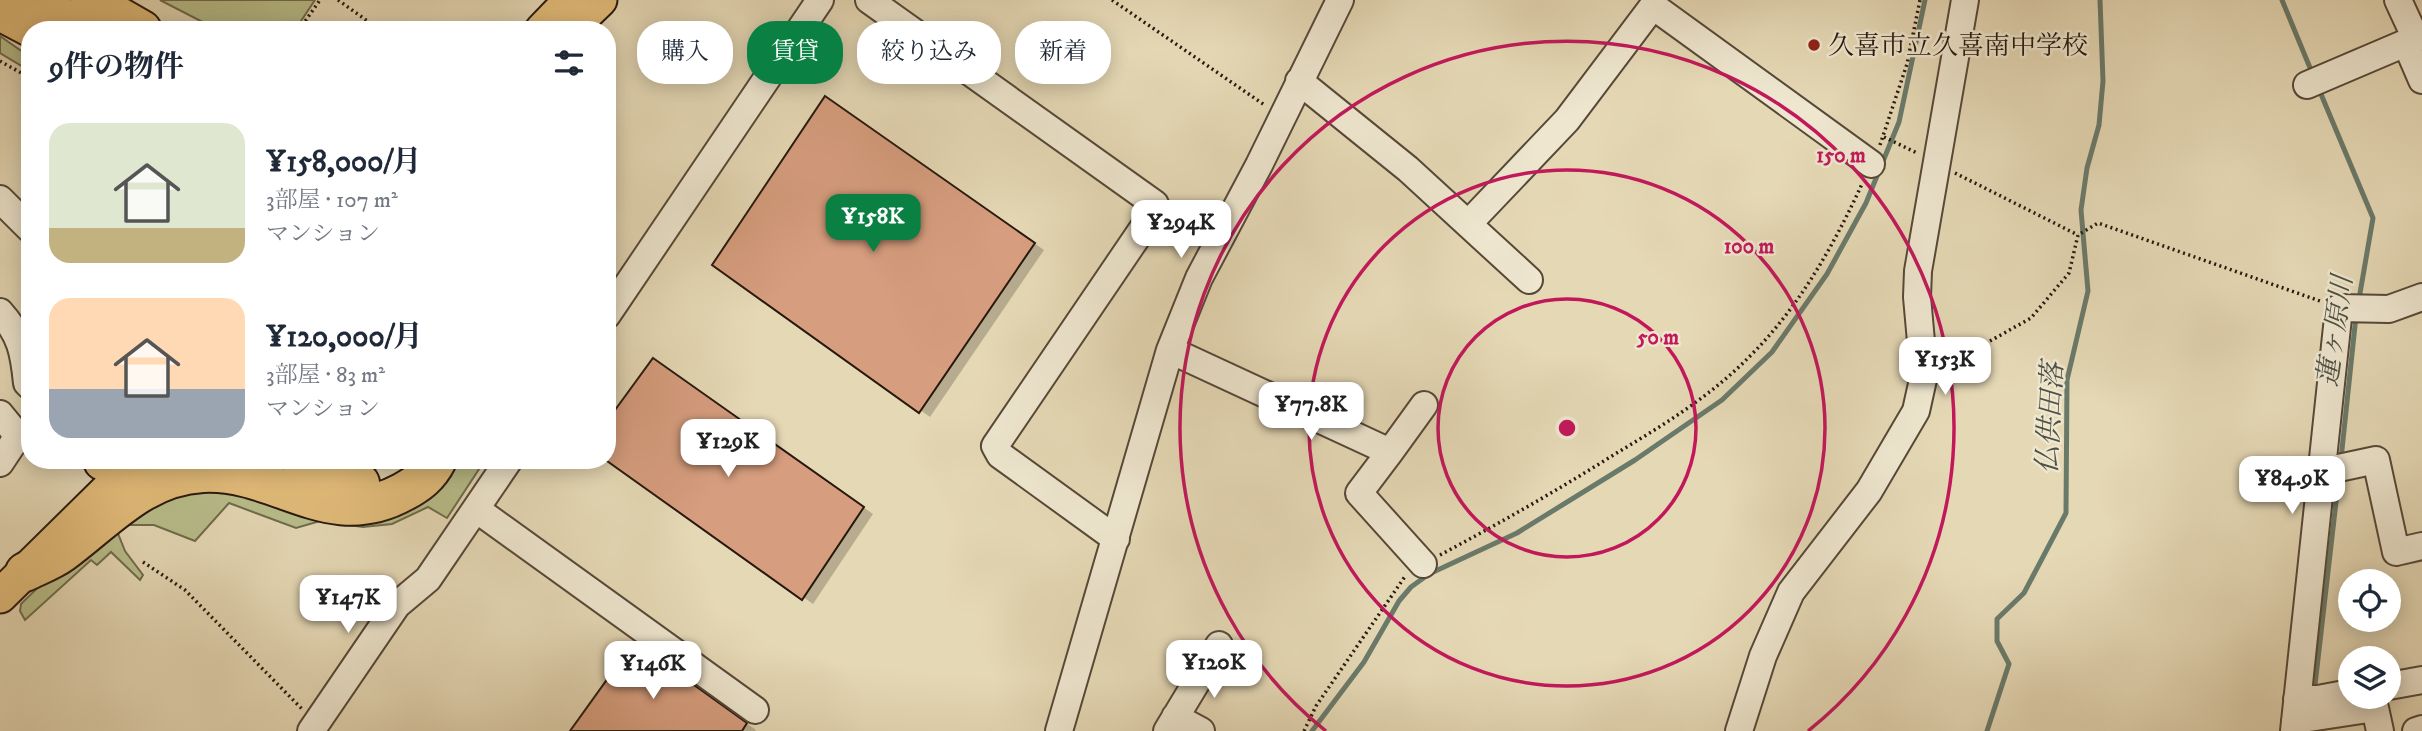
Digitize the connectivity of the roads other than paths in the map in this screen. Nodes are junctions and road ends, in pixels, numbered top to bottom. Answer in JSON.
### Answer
{"nodes":[{"id":1,"x":39,"y":0,"type":"edge"},
{"id":2,"x":90,"y":0,"type":"edge"},
{"id":3,"x":571,"y":0,"type":"edge"},
{"id":4,"x":600,"y":0,"type":"edge"},
{"id":5,"x":820,"y":0,"type":"edge"},
{"id":6,"x":869,"y":0,"type":"edge"},
{"id":7,"x":1965,"y":0,"type":"edge"},
{"id":8,"x":2398,"y":0,"type":"edge"},
{"id":9,"x":1333,"y":5,"type":"edge"},
{"id":10,"x":0,"y":12,"type":"edge"},
{"id":11,"x":66,"y":21,"type":"edge"},
{"id":12,"x":126,"y":21,"type":"edge"},
{"id":13,"x":550,"y":21,"type":"edge"},
{"id":14,"x":578,"y":21,"type":"edge"},
{"id":15,"x":21,"y":22,"type":"edge"},
{"id":16,"x":21,"y":32,"type":"edge"},
{"id":17,"x":2415,"y":39,"type":"edge"},
{"id":18,"x":2422,"y":80,"type":"edge"},
{"id":19,"x":1299,"y":81,"type":"junction"},
{"id":20,"x":2306,"y":85,"type":"dead end"},
{"id":21,"x":1871,"y":164,"type":"road end"},
{"id":22,"x":0,"y":199,"type":"edge"},
{"id":23,"x":21,"y":220,"type":"edge"},
{"id":24,"x":1468,"y":224,"type":"junction"},
{"id":25,"x":1529,"y":280,"type":"dead end"},
{"id":26,"x":2422,"y":297,"type":"edge"},
{"id":27,"x":616,"y":302,"type":"edge"},
{"id":28,"x":0,"y":312,"type":"edge"},
{"id":29,"x":21,"y":330,"type":"edge"},
{"id":30,"x":1170,"y":350,"type":"junction"},
{"id":31,"x":1424,"y":405,"type":"dead end"},
{"id":32,"x":0,"y":414,"type":"edge"},
{"id":33,"x":1390,"y":452,"type":"junction"},
{"id":34,"x":0,"y":463,"type":"edge"},
{"id":35,"x":102,"y":469,"type":"edge"},
{"id":36,"x":309,"y":469,"type":"edge"},
{"id":37,"x":397,"y":469,"type":"edge"},
{"id":38,"x":430,"y":469,"type":"edge"},
{"id":39,"x":503,"y":469,"type":"edge"},
{"id":40,"x":2320,"y":472,"type":"junction"},
{"id":41,"x":476,"y":509,"type":"junction"},
{"id":42,"x":1116,"y":539,"type":"junction"},
{"id":43,"x":2422,"y":546,"type":"edge"},
{"id":44,"x":1423,"y":564,"type":"road end"},
{"id":45,"x":8,"y":578,"type":"edge"},
{"id":46,"x":1219,"y":645,"type":"dead end"},
{"id":47,"x":2422,"y":680,"type":"edge"},
{"id":48,"x":2401,"y":684,"type":"edge"},
{"id":49,"x":2338,"y":695,"type":"edge"},
{"id":50,"x":755,"y":710,"type":"dead end"},
{"id":51,"x":2295,"y":716,"type":"edge"},
{"id":52,"x":1171,"y":724,"type":"edge"},
{"id":53,"x":314,"y":727,"type":"edge"},
{"id":54,"x":2422,"y":729,"type":"edge"},
{"id":55,"x":2416,"y":730,"type":"edge"},
{"id":56,"x":1059,"y":731,"type":"edge"},
{"id":57,"x":1201,"y":731,"type":"edge"},
{"id":58,"x":1739,"y":731,"type":"edge"},
{"id":59,"x":2380,"y":731,"type":"edge"}],
"edges":[{"from":1,"to":11,"type":"highway"},
{"from":2,"to":12,"type":"highway"},
{"from":3,"to":13,"type":"main road"},
{"from":4,"to":14,"type":"main road"},
{"from":5,"to":27,"type":"street"},
{"from":6,"to":42,"type":"street"},
{"from":7,"to":58,"type":"street"},
{"from":8,"to":17,"type":"street"},
{"from":9,"to":19,"type":"street"},
{"from":10,"to":15,"type":"highway"},
{"from":10,"to":16,"type":"highway"},
{"from":17,"to":18,"type":"street"},
{"from":17,"to":20,"type":"street"},
{"from":19,"to":24,"type":"street"},
{"from":19,"to":30,"type":"street"},
{"from":21,"to":24,"type":"street"},
{"from":22,"to":23,"type":"street"},
{"from":24,"to":25,"type":"street"},
{"from":26,"to":40,"type":"street"},
{"from":28,"to":29,"type":"street"},
{"from":30,"to":33,"type":"street"},
{"from":30,"to":42,"type":"street"},
{"from":31,"to":33,"type":"street"},
{"from":32,"to":34,"type":"street"},
{"from":33,"to":44,"type":"street"},
{"from":35,"to":45,"type":"main road"},
{"from":36,"to":37,"type":"highway"},
{"from":38,"to":45,"type":"highway"},
{"from":39,"to":41,"type":"street"},
{"from":40,"to":43,"type":"street"},
{"from":40,"to":51,"type":"street"},
{"from":41,"to":50,"type":"street"},
{"from":41,"to":53,"type":"street"},
{"from":42,"to":56,"type":"street"},
{"from":46,"to":52,"type":"street"},
{"from":47,"to":48,"type":"street"},
{"from":49,"to":51,"type":"street"},
{"from":51,"to":59,"type":"street"},
{"from":52,"to":57,"type":"street"},
{"from":54,"to":55,"type":"street"}]}
